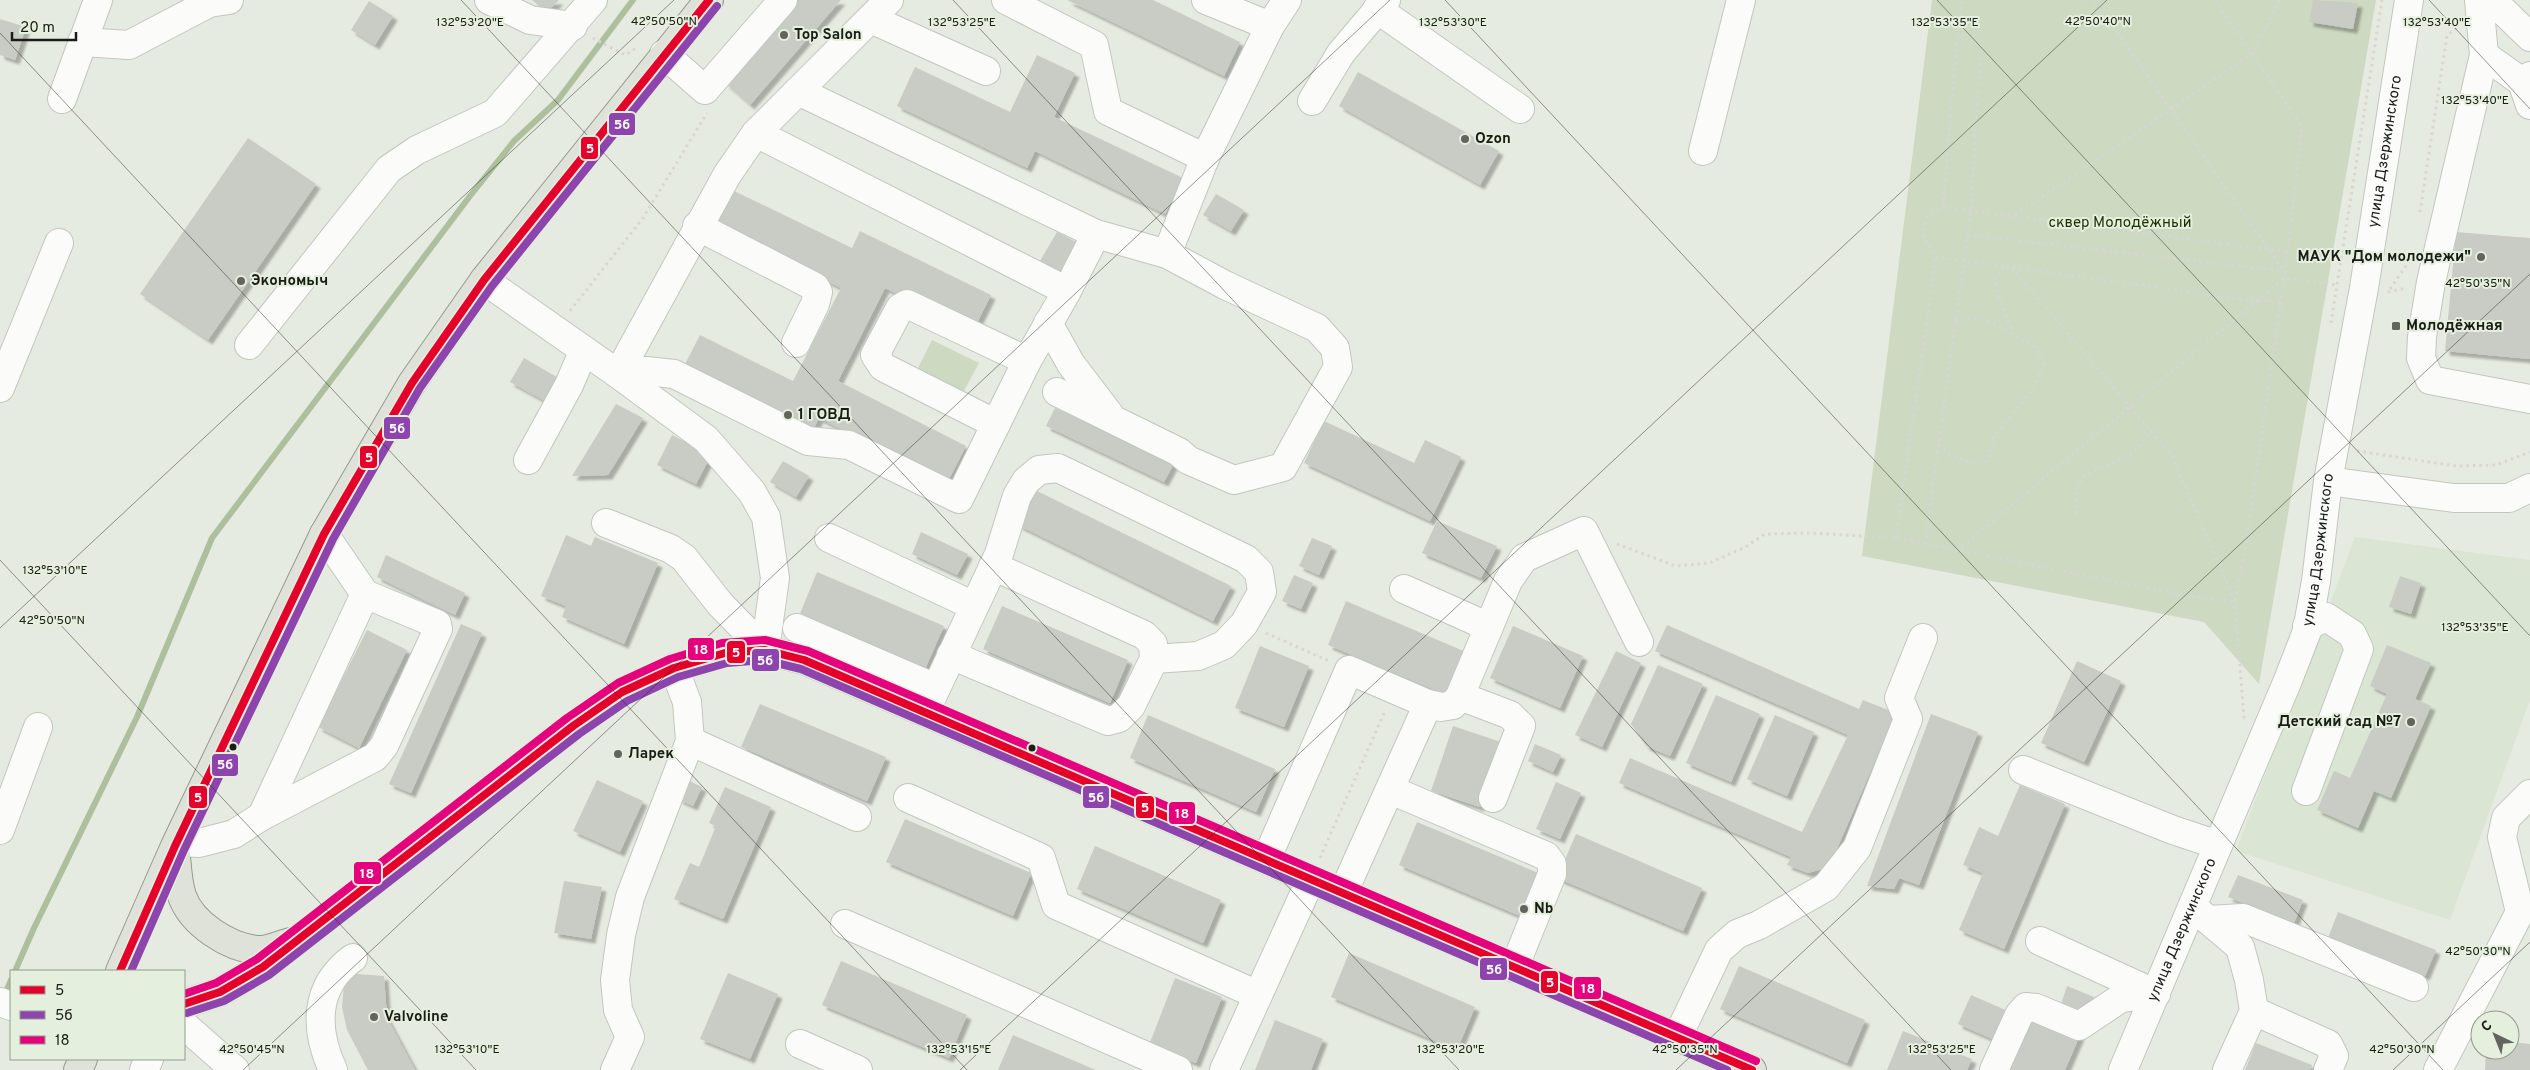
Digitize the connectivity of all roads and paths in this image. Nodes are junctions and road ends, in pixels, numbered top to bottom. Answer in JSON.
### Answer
{"nodes":[{"id":1,"x":98,"y":0,"type":"edge"},
{"id":2,"x":229,"y":0,"type":"edge"},
{"id":3,"x":489,"y":0,"type":"edge"},
{"id":4,"x":593,"y":0,"type":"edge"},
{"id":5,"x":709,"y":0,"type":"edge"},
{"id":6,"x":783,"y":0,"type":"edge"},
{"id":7,"x":1006,"y":0,"type":"edge"},
{"id":8,"x":1206,"y":0,"type":"edge"},
{"id":9,"x":1287,"y":0,"type":"edge"},
{"id":10,"x":1741,"y":0,"type":"edge"},
{"id":11,"x":1962,"y":0,"type":"edge"},
{"id":12,"x":2095,"y":0,"type":"edge"},
{"id":13,"x":2215,"y":0,"type":"edge"},
{"id":14,"x":2279,"y":0,"type":"edge"},
{"id":15,"x":2382,"y":0,"type":"edge"},
{"id":16,"x":2408,"y":0,"type":"edge"},
{"id":17,"x":2479,"y":0,"type":"edge"},
{"id":18,"x":2492,"y":0,"type":"edge"},
{"id":19,"x":1381,"y":5,"type":"edge"},
{"id":20,"x":880,"y":9,"type":"edge"},
{"id":21,"x":1270,"y":26,"type":"junction"},
{"id":22,"x":582,"y":31,"type":"junction"},
{"id":23,"x":2530,"y":37,"type":"edge"},
{"id":24,"x":1957,"y":39,"type":"junction"},
{"id":25,"x":82,"y":42,"type":"junction"},
{"id":26,"x":2483,"y":47,"type":"junction"},
{"id":27,"x":614,"y":50,"type":"dead end"},
{"id":28,"x":2253,"y":53,"type":"junction"},
{"id":29,"x":664,"y":54,"type":"junction"},
{"id":30,"x":986,"y":71,"type":"dead end"},
{"id":31,"x":2527,"y":88,"type":"edge"},
{"id":32,"x":705,"y":90,"type":"junction"},
{"id":33,"x":798,"y":91,"type":"junction"},
{"id":34,"x":62,"y":99,"type":"dead end"},
{"id":35,"x":1312,"y":101,"type":"dead end"},
{"id":36,"x":1520,"y":109,"type":"dead end"},
{"id":37,"x":2170,"y":109,"type":"junction"},
{"id":38,"x":756,"y":133,"type":"junction"},
{"id":39,"x":1703,"y":151,"type":"dead end"},
{"id":40,"x":1205,"y":158,"type":"junction"},
{"id":41,"x":1943,"y":207,"type":"junction"},
{"id":42,"x":1970,"y":209,"type":"junction"},
{"id":43,"x":2014,"y":215,"type":"junction"},
{"id":44,"x":2420,"y":216,"type":"dead end"},
{"id":45,"x":697,"y":226,"type":"junction"},
{"id":46,"x":1096,"y":234,"type":"junction"},
{"id":47,"x":1967,"y":234,"type":"junction"},
{"id":48,"x":59,"y":243,"type":"dead end"},
{"id":49,"x":2268,"y":249,"type":"junction"},
{"id":50,"x":2288,"y":252,"type":"junction"},
{"id":51,"x":1167,"y":254,"type":"junction"},
{"id":52,"x":2414,"y":254,"type":"dead end"},
{"id":53,"x":1936,"y":257,"type":"junction"},
{"id":54,"x":1964,"y":261,"type":"junction"},
{"id":55,"x":2005,"y":267,"type":"junction"},
{"id":56,"x":2012,"y":268,"type":"junction"},
{"id":57,"x":2285,"y":272,"type":"junction"},
{"id":58,"x":2284,"y":278,"type":"junction"},
{"id":59,"x":484,"y":280,"type":"junction"},
{"id":60,"x":2337,"y":284,"type":"junction"},
{"id":61,"x":1067,"y":291,"type":"junction"},
{"id":62,"x":2255,"y":301,"type":"junction"},
{"id":63,"x":2280,"y":302,"type":"junction"},
{"id":64,"x":2386,"y":302,"type":"dead end"},
{"id":65,"x":1956,"y":321,"type":"junction"},
{"id":66,"x":1048,"y":323,"type":"junction"},
{"id":67,"x":556,"y":330,"type":"junction"},
{"id":68,"x":2329,"y":333,"type":"dead end"},
{"id":69,"x":2013,"y":334,"type":"junction"},
{"id":70,"x":796,"y":343,"type":"dead end"},
{"id":71,"x":249,"y":345,"type":"dead end"},
{"id":72,"x":584,"y":350,"type":"junction"},
{"id":73,"x":1027,"y":360,"type":"junction"},
{"id":74,"x":618,"y":374,"type":"junction"},
{"id":75,"x":0,"y":388,"type":"edge"},
{"id":76,"x":1057,"y":392,"type":"dead end"},
{"id":77,"x":2530,"y":399,"type":"edge"},
{"id":78,"x":2130,"y":406,"type":"junction"},
{"id":79,"x":1113,"y":419,"type":"junction"},
{"id":80,"x":996,"y":424,"type":"junction"},
{"id":81,"x":2151,"y":429,"type":"junction"},
{"id":82,"x":1938,"y":445,"type":"junction"},
{"id":83,"x":2351,"y":447,"type":"junction"},
{"id":84,"x":2530,"y":452,"type":"edge"},
{"id":85,"x":528,"y":460,"type":"dead end"},
{"id":86,"x":2328,"y":482,"type":"junction"},
{"id":87,"x":2530,"y":488,"type":"edge"},
{"id":88,"x":2076,"y":514,"type":"dead end"},
{"id":89,"x":606,"y":523,"type":"dead end"},
{"id":90,"x":1584,"y":531,"type":"junction"},
{"id":91,"x":324,"y":534,"type":"junction"},
{"id":92,"x":829,"y":538,"type":"dead end"},
{"id":93,"x":1896,"y":538,"type":"junction"},
{"id":94,"x":1925,"y":544,"type":"junction"},
{"id":95,"x":1957,"y":551,"type":"junction"},
{"id":96,"x":993,"y":566,"type":"junction"},
{"id":97,"x":1404,"y":589,"type":"dead end"},
{"id":98,"x":365,"y":594,"type":"junction"},
{"id":99,"x":2234,"y":602,"type":"junction"},
{"id":100,"x":974,"y":606,"type":"junction"},
{"id":101,"x":1244,"y":624,"type":"junction"},
{"id":102,"x":2307,"y":626,"type":"junction"},
{"id":103,"x":1489,"y":627,"type":"junction"},
{"id":104,"x":798,"y":628,"type":"dead end"},
{"id":105,"x":1923,"y":638,"type":"dead end"},
{"id":106,"x":1639,"y":642,"type":"dead end"},
{"id":107,"x":765,"y":650,"type":"junction"},
{"id":108,"x":951,"y":656,"type":"junction"},
{"id":109,"x":1154,"y":659,"type":"junction"},
{"id":110,"x":674,"y":668,"type":"junction"},
{"id":111,"x":1349,"y":670,"type":"junction"},
{"id":112,"x":936,"y":688,"type":"junction"},
{"id":113,"x":1395,"y":689,"type":"junction"},
{"id":114,"x":1460,"y":696,"type":"junction"},
{"id":115,"x":1428,"y":704,"type":"junction"},
{"id":116,"x":925,"y":712,"type":"junction"},
{"id":117,"x":38,"y":727,"type":"dead end"},
{"id":118,"x":2245,"y":728,"type":"dead end"},
{"id":119,"x":690,"y":741,"type":"junction"},
{"id":120,"x":2023,"y":770,"type":"dead end"},
{"id":121,"x":1391,"y":790,"type":"junction"},
{"id":122,"x":2306,"y":791,"type":"dead end"},
{"id":123,"x":2530,"y":794,"type":"edge"},
{"id":124,"x":908,"y":798,"type":"dead end"},
{"id":125,"x":1493,"y":798,"type":"dead end"},
{"id":126,"x":262,"y":816,"type":"junction"},
{"id":127,"x":857,"y":817,"type":"dead end"},
{"id":128,"x":0,"y":830,"type":"edge"},
{"id":129,"x":1329,"y":836,"type":"dead end"},
{"id":130,"x":176,"y":844,"type":"junction"},
{"id":131,"x":2218,"y":845,"type":"junction"},
{"id":132,"x":1266,"y":860,"type":"junction"},
{"id":133,"x":1311,"y":879,"type":"junction"},
{"id":134,"x":1343,"y":893,"type":"junction"},
{"id":135,"x":2525,"y":910,"type":"edge"},
{"id":136,"x":2200,"y":914,"type":"junction"},
{"id":137,"x":845,"y":924,"type":"dead end"},
{"id":138,"x":297,"y":940,"type":"junction"},
{"id":139,"x":2040,"y":941,"type":"dead end"},
{"id":140,"x":353,"y":958,"type":"dead end"},
{"id":141,"x":1514,"y":968,"type":"junction"},
{"id":142,"x":120,"y":970,"type":"edge"},
{"id":143,"x":2414,"y":987,"type":"dead end"},
{"id":144,"x":2156,"y":994,"type":"junction"},
{"id":145,"x":1258,"y":995,"type":"junction"},
{"id":146,"x":185,"y":1004,"type":"edge"},
{"id":147,"x":2254,"y":1011,"type":"junction"},
{"id":148,"x":185,"y":1026,"type":"edge"},
{"id":149,"x":1677,"y":1038,"type":"junction"},
{"id":150,"x":800,"y":1044,"type":"dead end"},
{"id":151,"x":235,"y":1070,"type":"edge"},
{"id":152,"x":333,"y":1070,"type":"edge"},
{"id":153,"x":615,"y":1070,"type":"edge"},
{"id":154,"x":858,"y":1070,"type":"edge"},
{"id":155,"x":1178,"y":1070,"type":"edge"},
{"id":156,"x":1224,"y":1070,"type":"edge"},
{"id":157,"x":1752,"y":1070,"type":"edge"},
{"id":158,"x":1994,"y":1070,"type":"edge"},
{"id":159,"x":2123,"y":1070,"type":"edge"},
{"id":160,"x":2227,"y":1070,"type":"edge"},
{"id":161,"x":2328,"y":1070,"type":"edge"},
{"id":162,"x":2438,"y":1070,"type":"edge"}],
"edges":[{"from":1,"to":25,"type":"street"},
{"from":2,"to":25,"type":"street"},
{"from":3,"to":22,"type":"street"},
{"from":4,"to":22,"type":"street"},
{"from":5,"to":29,"type":"main road"},
{"from":6,"to":32,"type":"street"},
{"from":7,"to":40,"type":"street"},
{"from":8,"to":21,"type":"street"},
{"from":9,"to":21,"type":"street"},
{"from":10,"to":39,"type":"street"},
{"from":11,"to":24,"type":"path"},
{"from":12,"to":37,"type":"path"},
{"from":13,"to":28,"type":"path"},
{"from":14,"to":28,"type":"path"},
{"from":15,"to":60,"type":"path"},
{"from":16,"to":83,"type":"street","name":"улица Дзержинского"},
{"from":17,"to":26,"type":"street"},
{"from":18,"to":23,"type":"street"},
{"from":19,"to":35,"type":"street"},
{"from":19,"to":36,"type":"street"},
{"from":20,"to":30,"type":"street"},
{"from":20,"to":33,"type":"street"},
{"from":21,"to":40,"type":"street"},
{"from":22,"to":27,"type":"path"},
{"from":22,"to":71,"type":"street"},
{"from":24,"to":41,"type":"path"},
{"from":24,"to":42,"type":"path"},
{"from":25,"to":34,"type":"street"},
{"from":26,"to":31,"type":"street"},
{"from":26,"to":44,"type":"path"},
{"from":26,"to":77,"type":"street"},
{"from":28,"to":37,"type":"path"},
{"from":28,"to":50,"type":"path"},
{"from":29,"to":32,"type":"street"},
{"from":29,"to":59,"type":"main road"},
{"from":32,"to":67,"type":"path"},
{"from":33,"to":38,"type":"street"},
{"from":33,"to":46,"type":"street"},
{"from":37,"to":43,"type":"path"},
{"from":37,"to":49,"type":"path"},
{"from":38,"to":45,"type":"street"},
{"from":38,"to":61,"type":"street"},
{"from":40,"to":51,"type":"street"},
{"from":41,"to":42,"type":"path"},
{"from":41,"to":53,"type":"path"},
{"from":42,"to":43,"type":"path"},
{"from":42,"to":47,"type":"path"},
{"from":43,"to":49,"type":"path"},
{"from":45,"to":70,"type":"street"},
{"from":45,"to":74,"type":"street"},
{"from":46,"to":51,"type":"street"},
{"from":46,"to":61,"type":"street"},
{"from":47,"to":54,"type":"path"},
{"from":47,"to":57,"type":"path"},
{"from":48,"to":75,"type":"street"},
{"from":49,"to":50,"type":"path"},
{"from":49,"to":57,"type":"path"},
{"from":50,"to":57,"type":"path"},
{"from":51,"to":79,"type":"street"},
{"from":52,"to":64,"type":"path"},
{"from":53,"to":54,"type":"path"},
{"from":53,"to":93,"type":"path"},
{"from":54,"to":55,"type":"path"},
{"from":54,"to":65,"type":"path"},
{"from":55,"to":56,"type":"path"},
{"from":55,"to":69,"type":"path"},
{"from":56,"to":62,"type":"path"},
{"from":56,"to":78,"type":"path"},
{"from":57,"to":58,"type":"path"},
{"from":58,"to":60,"type":"path"},
{"from":58,"to":62,"type":"path"},
{"from":58,"to":63,"type":"path"},
{"from":59,"to":67,"type":"street"},
{"from":59,"to":91,"type":"main road"},
{"from":60,"to":68,"type":"path"},
{"from":61,"to":66,"type":"street"},
{"from":62,"to":63,"type":"path"},
{"from":62,"to":78,"type":"path"},
{"from":63,"to":99,"type":"path"},
{"from":65,"to":69,"type":"path"},
{"from":65,"to":82,"type":"path"},
{"from":66,"to":73,"type":"street"},
{"from":66,"to":79,"type":"street"},
{"from":67,"to":72,"type":"street"},
{"from":69,"to":82,"type":"path"},
{"from":72,"to":74,"type":"street"},
{"from":72,"to":85,"type":"street"},
{"from":73,"to":80,"type":"street"},
{"from":73,"to":80,"type":"street"},
{"from":74,"to":80,"type":"street"},
{"from":74,"to":107,"type":"street"},
{"from":76,"to":79,"type":"street"},
{"from":78,"to":81,"type":"path"},
{"from":78,"to":95,"type":"path"},
{"from":81,"to":88,"type":"path"},
{"from":81,"to":99,"type":"path"},
{"from":82,"to":94,"type":"path"},
{"from":83,"to":84,"type":"path"},
{"from":83,"to":86,"type":"street","name":"улица Дзержинского"},
{"from":86,"to":87,"type":"street"},
{"from":86,"to":102,"type":"street","name":"улица Дзержинского"},
{"from":89,"to":107,"type":"street"},
{"from":90,"to":93,"type":"path"},
{"from":90,"to":103,"type":"street"},
{"from":90,"to":106,"type":"street"},
{"from":91,"to":98,"type":"street"},
{"from":91,"to":130,"type":"main road"},
{"from":92,"to":100,"type":"street"},
{"from":93,"to":94,"type":"path"},
{"from":94,"to":95,"type":"path"},
{"from":95,"to":99,"type":"path"},
{"from":96,"to":100,"type":"street"},
{"from":96,"to":101,"type":"street"},
{"from":96,"to":109,"type":"street"},
{"from":97,"to":103,"type":"street"},
{"from":98,"to":126,"type":"street"},
{"from":98,"to":126,"type":"street"},
{"from":99,"to":118,"type":"path"},
{"from":100,"to":108,"type":"street"},
{"from":101,"to":109,"type":"street"},
{"from":101,"to":111,"type":"path"},
{"from":102,"to":122,"type":"street"},
{"from":102,"to":131,"type":"street","name":"улица Дзержинского"},
{"from":103,"to":114,"type":"street"},
{"from":104,"to":112,"type":"street"},
{"from":105,"to":149,"type":"street"},
{"from":107,"to":110,"type":"main road"},
{"from":107,"to":116,"type":"main road"},
{"from":108,"to":109,"type":"street"},
{"from":108,"to":112,"type":"street"},
{"from":110,"to":119,"type":"street"},
{"from":110,"to":138,"type":"main road"},
{"from":111,"to":113,"type":"street"},
{"from":111,"to":132,"type":"street"},
{"from":112,"to":116,"type":"street"},
{"from":113,"to":115,"type":"street"},
{"from":113,"to":129,"type":"path"},
{"from":114,"to":115,"type":"street"},
{"from":114,"to":125,"type":"street"},
{"from":115,"to":121,"type":"street"},
{"from":116,"to":132,"type":"main road"},
{"from":117,"to":128,"type":"street"},
{"from":119,"to":127,"type":"street"},
{"from":119,"to":153,"type":"street"},
{"from":120,"to":131,"type":"street"},
{"from":121,"to":134,"type":"street"},
{"from":121,"to":141,"type":"street"},
{"from":123,"to":135,"type":"street"},
{"from":124,"to":145,"type":"street"},
{"from":126,"to":130,"type":"street"},
{"from":130,"to":138,"type":"main road"},
{"from":130,"to":142,"type":"main road"},
{"from":131,"to":136,"type":"street","name":"улица Дзержинского"},
{"from":132,"to":133,"type":"main road"},
{"from":133,"to":134,"type":"main road"},
{"from":133,"to":145,"type":"street"},
{"from":134,"to":141,"type":"main road"},
{"from":135,"to":162,"type":"street"},
{"from":136,"to":143,"type":"street"},
{"from":136,"to":144,"type":"street","name":"улица Дзержинского"},
{"from":136,"to":147,"type":"street"},
{"from":137,"to":155,"type":"street"},
{"from":138,"to":146,"type":"main road"},
{"from":139,"to":144,"type":"street"},
{"from":140,"to":152,"type":"street"},
{"from":141,"to":149,"type":"main road"},
{"from":144,"to":158,"type":"street"},
{"from":144,"to":159,"type":"street","name":"улица Дзержинского"},
{"from":145,"to":156,"type":"street"},
{"from":147,"to":160,"type":"street"},
{"from":147,"to":161,"type":"street"},
{"from":148,"to":151,"type":"street"},
{"from":149,"to":157,"type":"main road"},
{"from":150,"to":154,"type":"street"}]}
